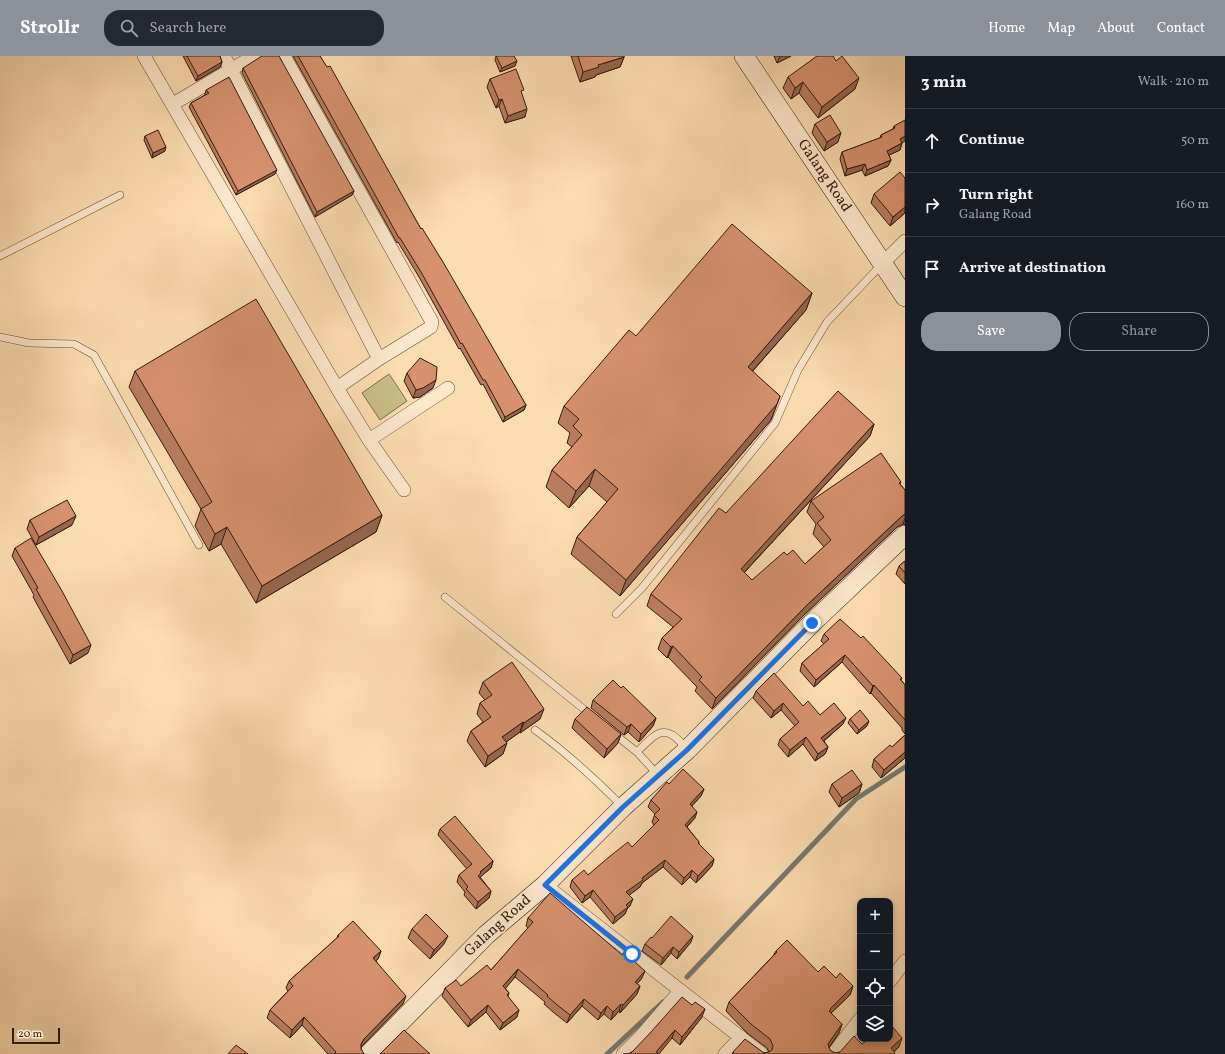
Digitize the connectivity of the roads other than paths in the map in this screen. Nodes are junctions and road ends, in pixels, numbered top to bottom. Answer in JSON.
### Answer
{"nodes":[{"id":1,"x":144,"y":56,"type":"edge"},
{"id":2,"x":224,"y":56,"type":"edge"},
{"id":3,"x":254,"y":56,"type":"edge"},
{"id":4,"x":284,"y":56,"type":"edge"},
{"id":5,"x":744,"y":56,"type":"edge"},
{"id":6,"x":232,"y":69,"type":"junction"},
{"id":7,"x":173,"y":104,"type":"junction"},
{"id":8,"x":120,"y":195,"type":"dead end"},
{"id":9,"x":905,"y":242,"type":"edge"},
{"id":10,"x":0,"y":256,"type":"edge"},
{"id":11,"x":883,"y":263,"type":"junction"},
{"id":12,"x":905,"y":297,"type":"edge"},
{"id":13,"x":0,"y":337,"type":"edge"},
{"id":14,"x":379,"y":359,"type":"junction"},
{"id":15,"x":337,"y":388,"type":"junction"},
{"id":16,"x":448,"y":388,"type":"dead end"},
{"id":17,"x":369,"y":440,"type":"junction"},
{"id":18,"x":404,"y":490,"type":"dead end"},
{"id":19,"x":905,"y":535,"type":"edge"},
{"id":20,"x":199,"y":545,"type":"dead end"},
{"id":21,"x":445,"y":597,"type":"dead end"},
{"id":22,"x":616,"y":614,"type":"dead end"},
{"id":23,"x":594,"y":717,"type":"edge"},
{"id":24,"x":606,"y":727,"type":"edge"},
{"id":25,"x":535,"y":730,"type":"dead end"},
{"id":26,"x":687,"y":750,"type":"junction"},
{"id":27,"x":637,"y":752,"type":"junction"},
{"id":28,"x":658,"y":776,"type":"junction"},
{"id":29,"x":623,"y":807,"type":"junction"},
{"id":30,"x":545,"y":885,"type":"junction"},
{"id":31,"x":905,"y":961,"type":"edge"},
{"id":32,"x":893,"y":977,"type":"edge"},
{"id":33,"x":680,"y":991,"type":"junction"},
{"id":34,"x":857,"y":1023,"type":"edge"},
{"id":35,"x":741,"y":1037,"type":"junction"},
{"id":36,"x":369,"y":1054,"type":"edge"},
{"id":37,"x":622,"y":1054,"type":"edge"},
{"id":38,"x":726,"y":1054,"type":"edge"},
{"id":39,"x":762,"y":1054,"type":"edge"},
{"id":40,"x":833,"y":1054,"type":"edge"}],
"edges":[{"from":1,"to":7,"type":"street"},
{"from":2,"to":6,"type":"street"},
{"from":3,"to":6,"type":"street"},
{"from":4,"to":14,"type":"street"},
{"from":5,"to":11,"type":"street","name":"Galang Road"},
{"from":6,"to":7,"type":"street"},
{"from":6,"to":14,"type":"street"},
{"from":7,"to":15,"type":"street"},
{"from":8,"to":10,"type":"lane"},
{"from":9,"to":11,"type":"street"},
{"from":11,"to":12,"type":"street","name":"Galang Road"},
{"from":11,"to":22,"type":"lane"},
{"from":13,"to":20,"type":"lane"},
{"from":14,"to":15,"type":"street"},
{"from":15,"to":17,"type":"street"},
{"from":16,"to":17,"type":"street"},
{"from":17,"to":18,"type":"street"},
{"from":19,"to":26,"type":"street","name":"Galang Road"},
{"from":21,"to":23,"type":"lane"},
{"from":24,"to":27,"type":"lane"},
{"from":25,"to":29,"type":"lane"},
{"from":26,"to":27,"type":"lane"},
{"from":26,"to":28,"type":"street","name":"Galang Road"},
{"from":27,"to":28,"type":"lane"},
{"from":28,"to":29,"type":"street","name":"Galang Road"},
{"from":29,"to":30,"type":"street","name":"Galang Road"},
{"from":30,"to":33,"type":"street"},
{"from":30,"to":36,"type":"street","name":"Galang Road"},
{"from":31,"to":32,"type":"street"},
{"from":33,"to":35,"type":"street"},
{"from":33,"to":37,"type":"street"},
{"from":34,"to":40,"type":"street"},
{"from":35,"to":38,"type":"street"},
{"from":35,"to":39,"type":"street"}]}
